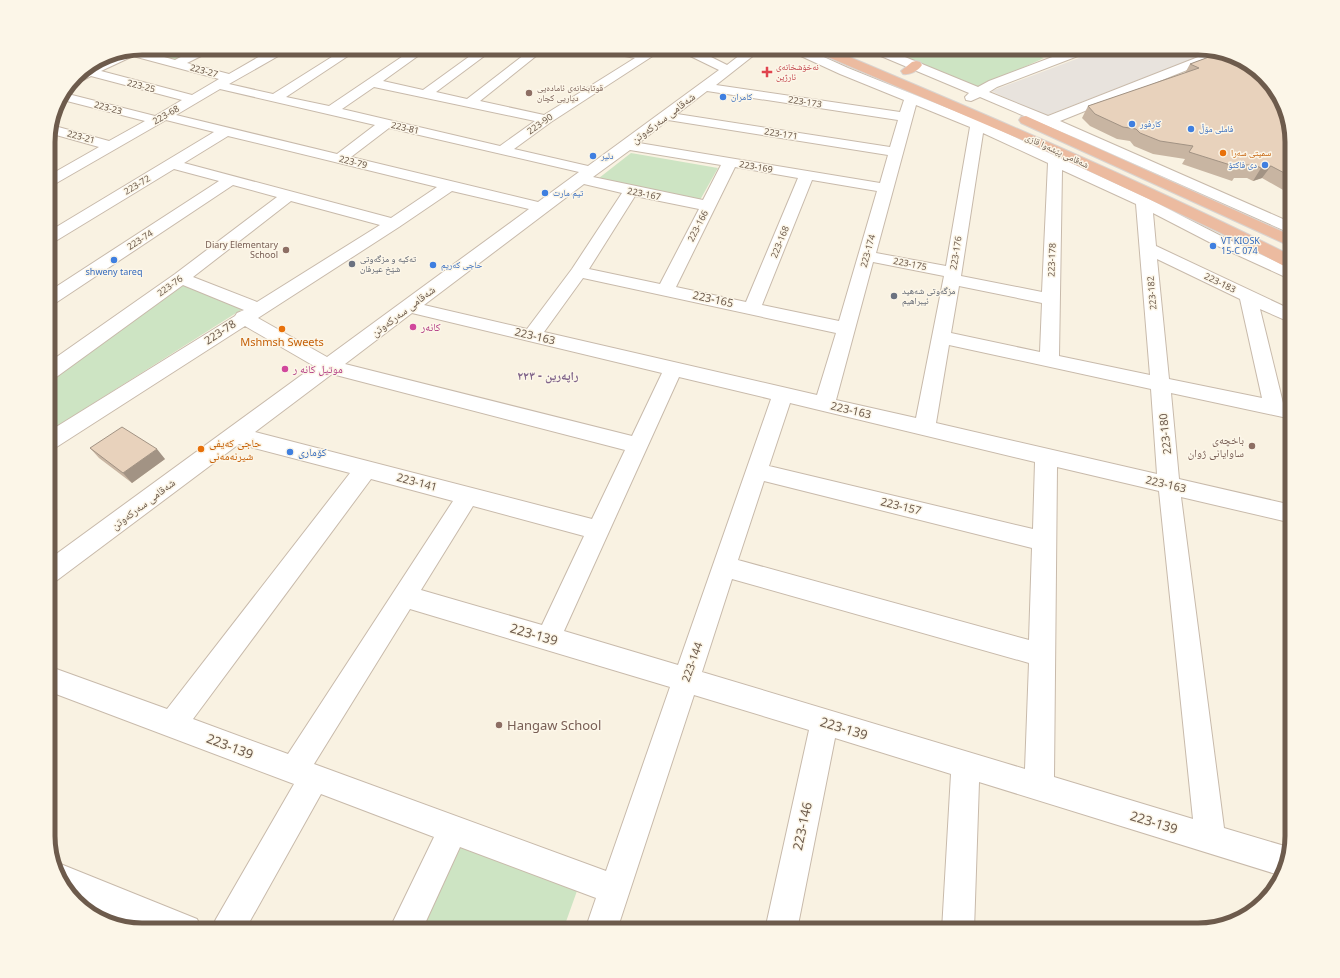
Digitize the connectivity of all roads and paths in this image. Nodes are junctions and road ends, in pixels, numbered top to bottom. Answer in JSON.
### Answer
{"nodes":[{"id":1,"x":150,"y":55,"type":"edge"},
{"id":2,"x":193,"y":55,"type":"edge"},
{"id":3,"x":271,"y":55,"type":"edge"},
{"id":4,"x":343,"y":55,"type":"edge"},
{"id":5,"x":412,"y":55,"type":"edge"},
{"id":6,"x":478,"y":55,"type":"edge"},
{"id":7,"x":532,"y":55,"type":"edge"},
{"id":8,"x":641,"y":55,"type":"edge"},
{"id":9,"x":698,"y":55,"type":"edge"},
{"id":10,"x":748,"y":55,"type":"edge"},
{"id":11,"x":828,"y":55,"type":"edge"},
{"id":12,"x":890,"y":55,"type":"edge"},
{"id":13,"x":1068,"y":55,"type":"edge"},
{"id":14,"x":646,"y":56,"type":"joint"},
{"id":15,"x":1211,"y":56,"type":"edge"},
{"id":16,"x":843,"y":58,"type":"edge"},
{"id":17,"x":116,"y":60,"type":"edge"},
{"id":18,"x":468,"y":62,"type":"junction"},
{"id":19,"x":176,"y":64,"type":"junction"},
{"id":20,"x":483,"y":66,"type":"dead end"},
{"id":21,"x":911,"y":68,"type":"junction"},
{"id":22,"x":96,"y":69,"type":"edge"},
{"id":23,"x":497,"y":69,"type":"dead end"},
{"id":24,"x":728,"y":70,"type":"junction"},
{"id":25,"x":91,"y":72,"type":"edge"},
{"id":26,"x":512,"y":72,"type":"junction"},
{"id":27,"x":224,"y":82,"type":"junction"},
{"id":28,"x":372,"y":82,"type":"junction"},
{"id":29,"x":705,"y":87,"type":"junction"},
{"id":30,"x":425,"y":94,"type":"junction"},
{"id":31,"x":975,"y":94,"type":"junction"},
{"id":32,"x":67,"y":97,"type":"edge"},
{"id":33,"x":275,"y":98,"type":"junction"},
{"id":34,"x":911,"y":98,"type":"junction"},
{"id":35,"x":194,"y":99,"type":"junction"},
{"id":36,"x":470,"y":103,"type":"junction"},
{"id":37,"x":331,"y":111,"type":"junction"},
{"id":38,"x":666,"y":116,"type":"junction"},
{"id":39,"x":160,"y":118,"type":"junction"},
{"id":40,"x":905,"y":118,"type":"junction"},
{"id":41,"x":546,"y":119,"type":"junction"},
{"id":42,"x":1048,"y":121,"type":"junction"},
{"id":43,"x":387,"y":123,"type":"junction"},
{"id":44,"x":977,"y":125,"type":"junction"},
{"id":45,"x":226,"y":131,"type":"junction"},
{"id":46,"x":56,"y":132,"type":"edge"},
{"id":47,"x":1076,"y":138,"type":"junction"},
{"id":48,"x":1026,"y":142,"type":"junction"},
{"id":49,"x":627,"y":145,"type":"junction"},
{"id":50,"x":111,"y":146,"type":"junction"},
{"id":51,"x":503,"y":150,"type":"junction"},
{"id":52,"x":895,"y":152,"type":"junction"},
{"id":53,"x":340,"y":158,"type":"junction"},
{"id":54,"x":1055,"y":160,"type":"junction"},
{"id":55,"x":730,"y":162,"type":"junction"},
{"id":56,"x":173,"y":164,"type":"junction"},
{"id":57,"x":587,"y":175,"type":"junction"},
{"id":58,"x":807,"y":175,"type":"junction"},
{"id":59,"x":55,"y":178,"type":"edge"},
{"id":60,"x":231,"y":180,"type":"junction"},
{"id":61,"x":450,"y":185,"type":"junction"},
{"id":62,"x":885,"y":188,"type":"junction"},
{"id":63,"x":631,"y":192,"type":"junction"},
{"id":64,"x":289,"y":195,"type":"junction"},
{"id":65,"x":1144,"y":202,"type":"junction"},
{"id":66,"x":708,"y":206,"type":"junction"},
{"id":67,"x":542,"y":208,"type":"junction"},
{"id":68,"x":393,"y":224,"type":"junction"},
{"id":69,"x":1285,"y":226,"type":"edge"},
{"id":70,"x":55,"y":235,"type":"edge"},
{"id":71,"x":1285,"y":239,"type":"edge"},
{"id":72,"x":1148,"y":248,"type":"junction"},
{"id":73,"x":866,"y":256,"type":"junction"},
{"id":74,"x":1285,"y":259,"type":"edge"},
{"id":75,"x":579,"y":272,"type":"junction"},
{"id":76,"x":1285,"y":272,"type":"edge"},
{"id":77,"x":952,"y":276,"type":"junction"},
{"id":78,"x":181,"y":278,"type":"junction"},
{"id":79,"x":666,"y":289,"type":"junction"},
{"id":80,"x":55,"y":295,"type":"edge"},
{"id":81,"x":1248,"y":296,"type":"junction"},
{"id":82,"x":1051,"y":299,"type":"junction"},
{"id":83,"x":409,"y":307,"type":"junction"},
{"id":84,"x":752,"y":308,"type":"junction"},
{"id":85,"x":250,"y":313,"type":"junction"},
{"id":86,"x":1285,"y":314,"type":"edge"},
{"id":87,"x":846,"y":329,"type":"junction"},
{"id":88,"x":532,"y":335,"type":"junction"},
{"id":89,"x":941,"y":337,"type":"junction"},
{"id":90,"x":1049,"y":360,"type":"junction"},
{"id":91,"x":328,"y":366,"type":"junction"},
{"id":92,"x":55,"y":368,"type":"edge"},
{"id":93,"x":674,"y":368,"type":"junction"},
{"id":94,"x":1160,"y":384,"type":"junction"},
{"id":95,"x":783,"y":394,"type":"junction"},
{"id":96,"x":825,"y":404,"type":"junction"},
{"id":97,"x":1283,"y":411,"type":"edge"},
{"id":98,"x":925,"y":427,"type":"junction"},
{"id":99,"x":236,"y":435,"type":"junction"},
{"id":100,"x":55,"y":438,"type":"edge"},
{"id":101,"x":638,"y":445,"type":"junction"},
{"id":102,"x":1046,"y":456,"type":"junction"},
{"id":103,"x":366,"y":469,"type":"junction"},
{"id":104,"x":757,"y":471,"type":"junction"},
{"id":105,"x":1169,"y":485,"type":"junction"},
{"id":106,"x":468,"y":496,"type":"junction"},
{"id":107,"x":1285,"y":512,"type":"edge"},
{"id":108,"x":598,"y":530,"type":"junction"},
{"id":109,"x":1044,"y":541,"type":"junction"},
{"id":110,"x":725,"y":567,"type":"junction"},
{"id":111,"x":55,"y":569,"type":"edge"},
{"id":112,"x":404,"y":596,"type":"junction"},
{"id":113,"x":548,"y":638,"type":"junction"},
{"id":114,"x":1042,"y":655,"type":"junction"},
{"id":115,"x":686,"y":680,"type":"junction"},
{"id":116,"x":55,"y":681,"type":"edge"},
{"id":117,"x":824,"y":722,"type":"junction"},
{"id":118,"x":173,"y":724,"type":"junction"},
{"id":119,"x":966,"y":764,"type":"junction"},
{"id":120,"x":304,"y":774,"type":"junction"},
{"id":121,"x":1039,"y":786,"type":"junction"},
{"id":122,"x":453,"y":830,"type":"junction"},
{"id":123,"x":1210,"y":838,"type":"junction"},
{"id":124,"x":1281,"y":860,"type":"edge"},
{"id":125,"x":69,"y":882,"type":"edge"},
{"id":126,"x":615,"y":890,"type":"junction"},
{"id":127,"x":169,"y":923,"type":"edge"},
{"id":128,"x":230,"y":923,"type":"edge"},
{"id":129,"x":408,"y":923,"type":"edge"},
{"id":130,"x":603,"y":923,"type":"edge"},
{"id":131,"x":782,"y":923,"type":"edge"},
{"id":132,"x":958,"y":923,"type":"edge"}],
"edges":[{"from":1,"to":19,"type":"street","name":"223-27"},
{"from":2,"to":19,"type":"street"},
{"from":3,"to":27,"type":"street","name":"223-68"},
{"from":4,"to":33,"type":"street"},
{"from":5,"to":28,"type":"street"},
{"from":6,"to":18,"type":"street"},
{"from":7,"to":26,"type":"street"},
{"from":8,"to":14,"type":"street"},
{"from":9,"to":24,"type":"street"},
{"from":10,"to":24,"type":"street","name":"شەقامی سەرکەوتن"},
{"from":11,"to":16,"type":"street"},
{"from":12,"to":21,"type":"street"},
{"from":13,"to":31,"type":"street"},
{"from":14,"to":41,"type":"street","name":"223-90"},
{"from":15,"to":42,"type":"street"},
{"from":16,"to":21,"type":"highway","name":"شەقامی پێشەوا قازی"},
{"from":16,"to":34,"type":"street"},
{"from":16,"to":48,"type":"highway","name":"شەقامی پێشەوا قازی"},
{"from":17,"to":22,"type":"street"},
{"from":18,"to":20,"type":"street"},
{"from":18,"to":30,"type":"street"},
{"from":19,"to":27,"type":"street","name":"223-27"},
{"from":21,"to":31,"type":"highway","name":"شەقامی پێشەوا قازی"},
{"from":23,"to":26,"type":"street"},
{"from":24,"to":29,"type":"street","name":"شەقامی سەرکەوتن"},
{"from":25,"to":35,"type":"street","name":"223-25"},
{"from":26,"to":36,"type":"street"},
{"from":27,"to":33,"type":"street","name":"223-81"},
{"from":27,"to":35,"type":"street","name":"223-68"},
{"from":28,"to":30,"type":"street"},
{"from":28,"to":37,"type":"street"},
{"from":29,"to":38,"type":"street","name":"شەقامی سەرکەوتن"},
{"from":29,"to":40,"type":"street","name":"223-173"},
{"from":30,"to":36,"type":"street"},
{"from":31,"to":42,"type":"street"},
{"from":31,"to":47,"type":"highway","name":"شەقامی پێشەوا قازی"},
{"from":32,"to":39,"type":"street","name":"223-23"},
{"from":33,"to":37,"type":"street","name":"223-81"},
{"from":34,"to":40,"type":"street","name":"223-174"},
{"from":34,"to":44,"type":"street"},
{"from":35,"to":39,"type":"street","name":"223-68"},
{"from":36,"to":41,"type":"street"},
{"from":37,"to":43,"type":"street","name":"223-81"},
{"from":38,"to":49,"type":"street","name":"شەقامی سەرکەوتن"},
{"from":38,"to":52,"type":"street","name":"223-171"},
{"from":39,"to":45,"type":"street","name":"223-79"},
{"from":39,"to":50,"type":"street","name":"223-68"},
{"from":40,"to":52,"type":"street","name":"223-174"},
{"from":41,"to":51,"type":"street","name":"223-90"},
{"from":42,"to":47,"type":"street"},
{"from":43,"to":51,"type":"street","name":"223-81"},
{"from":43,"to":53,"type":"street"},
{"from":44,"to":48,"type":"street"},
{"from":44,"to":77,"type":"street","name":"223-176"},
{"from":45,"to":53,"type":"street","name":"223-79"},
{"from":45,"to":56,"type":"street","name":"223-72"},
{"from":46,"to":50,"type":"street","name":"223-21"},
{"from":47,"to":69,"type":"street"},
{"from":47,"to":71,"type":"highway","name":"شەقامی پێشەوا قازی"},
{"from":48,"to":54,"type":"street"},
{"from":48,"to":74,"type":"highway","name":"شەقامی پێشەوا قازی"},
{"from":49,"to":55,"type":"street","name":"223-169"},
{"from":49,"to":57,"type":"street","name":"شەقامی سەرکەوتن"},
{"from":50,"to":59,"type":"street","name":"223-68"},
{"from":51,"to":57,"type":"street","name":"223-81"},
{"from":52,"to":62,"type":"street","name":"223-174"},
{"from":53,"to":61,"type":"street","name":"223-79"},
{"from":54,"to":65,"type":"street"},
{"from":54,"to":82,"type":"street","name":"223-178"},
{"from":55,"to":58,"type":"street","name":"223-169"},
{"from":55,"to":66,"type":"street","name":"223-166"},
{"from":56,"to":60,"type":"street"},
{"from":56,"to":70,"type":"street","name":"223-72"},
{"from":57,"to":63,"type":"street","name":"223-167"},
{"from":57,"to":67,"type":"street","name":"شەقامی سەرکەوتن"},
{"from":58,"to":62,"type":"street","name":"223-169"},
{"from":58,"to":84,"type":"street","name":"223-168"},
{"from":60,"to":64,"type":"street"},
{"from":60,"to":80,"type":"street","name":"223-74"},
{"from":61,"to":67,"type":"street","name":"223-79"},
{"from":61,"to":68,"type":"street","name":"223-78"},
{"from":62,"to":73,"type":"street","name":"223-174"},
{"from":63,"to":66,"type":"street","name":"223-167"},
{"from":63,"to":75,"type":"street"},
{"from":64,"to":68,"type":"street"},
{"from":64,"to":78,"type":"street","name":"223-76"},
{"from":65,"to":72,"type":"street","name":"223-182"},
{"from":65,"to":76,"type":"street"},
{"from":66,"to":79,"type":"street","name":"223-166"},
{"from":67,"to":83,"type":"street","name":"شەقامی سەرکەوتن"},
{"from":68,"to":85,"type":"street","name":"223-78"},
{"from":72,"to":81,"type":"street","name":"223-183"},
{"from":72,"to":94,"type":"street","name":"223-182"},
{"from":73,"to":77,"type":"street","name":"223-175"},
{"from":73,"to":87,"type":"street","name":"223-174"},
{"from":75,"to":79,"type":"street","name":"223-165"},
{"from":75,"to":88,"type":"street"},
{"from":77,"to":82,"type":"street","name":"223-175"},
{"from":77,"to":89,"type":"street","name":"223-176"},
{"from":78,"to":85,"type":"street"},
{"from":78,"to":92,"type":"street","name":"223-76"},
{"from":79,"to":84,"type":"street","name":"223-165"},
{"from":81,"to":86,"type":"street","name":"223-183"},
{"from":81,"to":97,"type":"street"},
{"from":82,"to":90,"type":"street","name":"223-178"},
{"from":83,"to":88,"type":"street","name":"223-163"},
{"from":83,"to":91,"type":"street","name":"شەقامی سەرکەوتن"},
{"from":84,"to":87,"type":"street","name":"223-165"},
{"from":85,"to":91,"type":"street"},
{"from":85,"to":100,"type":"street","name":"223-78"},
{"from":87,"to":96,"type":"street","name":"223-174"},
{"from":88,"to":93,"type":"street","name":"223-163"},
{"from":89,"to":90,"type":"street"},
{"from":89,"to":98,"type":"street","name":"223-176"},
{"from":90,"to":94,"type":"street"},
{"from":91,"to":99,"type":"street","name":"شەقامی سەرکەوتن"},
{"from":91,"to":101,"type":"street"},
{"from":93,"to":95,"type":"street","name":"223-163"},
{"from":93,"to":101,"type":"street"},
{"from":94,"to":97,"type":"street"},
{"from":94,"to":105,"type":"street","name":"223-180"},
{"from":95,"to":96,"type":"street","name":"223-163"},
{"from":95,"to":104,"type":"street","name":"223-144"},
{"from":96,"to":98,"type":"street","name":"223-163"},
{"from":98,"to":102,"type":"street","name":"223-163"},
{"from":99,"to":103,"type":"street","name":"223-141"},
{"from":99,"to":111,"type":"street","name":"شەقامی سەرکەوتن"},
{"from":101,"to":108,"type":"street"},
{"from":102,"to":105,"type":"street","name":"223-163"},
{"from":102,"to":109,"type":"street"},
{"from":103,"to":106,"type":"street","name":"223-141"},
{"from":103,"to":118,"type":"street"},
{"from":104,"to":109,"type":"street","name":"223-157"},
{"from":104,"to":110,"type":"street","name":"223-144"},
{"from":105,"to":107,"type":"street","name":"223-163"},
{"from":105,"to":123,"type":"street","name":"223-180"},
{"from":106,"to":108,"type":"street","name":"223-141"},
{"from":106,"to":112,"type":"street"},
{"from":108,"to":113,"type":"street"},
{"from":109,"to":114,"type":"street"},
{"from":110,"to":114,"type":"street"},
{"from":110,"to":115,"type":"street","name":"223-144"},
{"from":112,"to":113,"type":"street","name":"223-139"},
{"from":112,"to":120,"type":"street"},
{"from":113,"to":115,"type":"street","name":"223-139"},
{"from":114,"to":121,"type":"street"},
{"from":115,"to":117,"type":"street","name":"223-139"},
{"from":115,"to":126,"type":"street","name":"223-144"},
{"from":116,"to":118,"type":"street","name":"223-139"},
{"from":117,"to":119,"type":"street","name":"223-139"},
{"from":117,"to":131,"type":"street","name":"223-146"},
{"from":118,"to":120,"type":"street","name":"223-139"},
{"from":119,"to":121,"type":"street","name":"223-139"},
{"from":119,"to":132,"type":"street"},
{"from":120,"to":122,"type":"street","name":"223-139"},
{"from":120,"to":128,"type":"street"},
{"from":121,"to":123,"type":"street","name":"223-139"},
{"from":122,"to":126,"type":"street","name":"223-139"},
{"from":122,"to":129,"type":"street"},
{"from":123,"to":124,"type":"street","name":"223-139"},
{"from":125,"to":127,"type":"street"},
{"from":126,"to":130,"type":"street","name":"223-144"}]}
